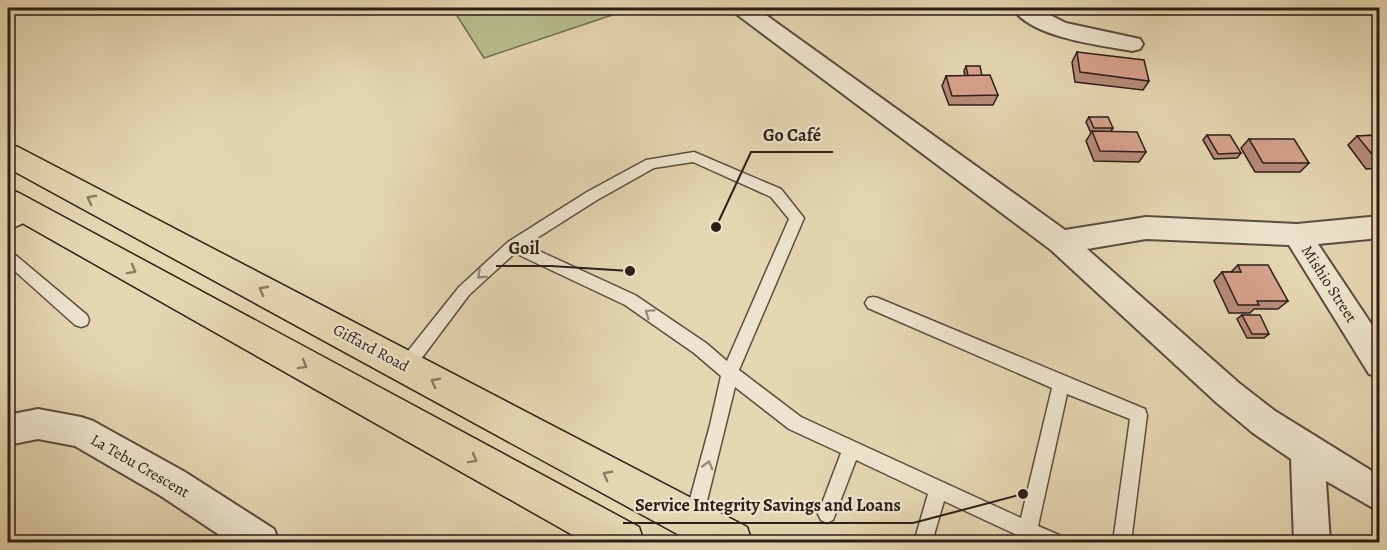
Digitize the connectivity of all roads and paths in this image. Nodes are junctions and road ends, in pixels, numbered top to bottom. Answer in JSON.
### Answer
{"nodes":[{"id":1,"x":743,"y":8,"type":"edge"},
{"id":2,"x":1023,"y":8,"type":"edge"},
{"id":3,"x":1132,"y":44,"type":"dead end"},
{"id":4,"x":8,"y":154,"type":"edge"},
{"id":5,"x":13,"y":210,"type":"edge"},
{"id":6,"x":1380,"y":226,"type":"edge"},
{"id":7,"x":1297,"y":235,"type":"junction"},
{"id":8,"x":1061,"y":242,"type":"junction"},
{"id":9,"x":513,"y":246,"type":"junction"},
{"id":10,"x":8,"y":257,"type":"edge"},
{"id":11,"x":873,"y":303,"type":"dead end"},
{"id":12,"x":81,"y":320,"type":"dead end"},
{"id":13,"x":1380,"y":364,"type":"edge"},
{"id":14,"x":406,"y":366,"type":"junction"},
{"id":15,"x":730,"y":374,"type":"junction"},
{"id":16,"x":1061,"y":384,"type":"junction"},
{"id":17,"x":8,"y":430,"type":"edge"},
{"id":18,"x":851,"y":449,"type":"junction"},
{"id":19,"x":1307,"y":451,"type":"junction"},
{"id":20,"x":938,"y":490,"type":"junction"},
{"id":21,"x":1380,"y":495,"type":"edge"},
{"id":22,"x":827,"y":514,"type":"dead end"},
{"id":23,"x":693,"y":521,"type":"junction"},
{"id":24,"x":1027,"y":537,"type":"edge"},
{"id":25,"x":261,"y":543,"type":"edge"},
{"id":26,"x":624,"y":543,"type":"edge"},
{"id":27,"x":732,"y":543,"type":"edge"},
{"id":28,"x":923,"y":543,"type":"edge"},
{"id":29,"x":1052,"y":543,"type":"edge"},
{"id":30,"x":1122,"y":543,"type":"edge"},
{"id":31,"x":1312,"y":543,"type":"edge"}],
"edges":[{"from":1,"to":8,"type":"street"},
{"from":2,"to":3,"type":"street"},
{"from":14,"to":4,"type":"main road","name":"Giffard Road","one_way":true},
{"from":5,"to":26,"type":"main road","one_way":true},
{"from":6,"to":7,"type":"street"},
{"from":7,"to":8,"type":"street"},
{"from":7,"to":13,"type":"street","name":"Mishio Street"},
{"from":8,"to":19,"type":"street"},
{"from":9,"to":14,"type":"lane","one_way":true},
{"from":15,"to":9,"type":"lane","one_way":true},
{"from":9,"to":15,"type":"lane"},
{"from":10,"to":12,"type":"lane"},
{"from":11,"to":16,"type":"lane"},
{"from":23,"to":14,"type":"main road","name":"Giffard Road","one_way":true},
{"from":15,"to":18,"type":"lane"},
{"from":23,"to":15,"type":"lane","one_way":true},
{"from":16,"to":24,"type":"lane"},
{"from":16,"to":30,"type":"lane"},
{"from":17,"to":25,"type":"street","name":"La Tebu Crescent"},
{"from":18,"to":20,"type":"lane"},
{"from":18,"to":22,"type":"lane"},
{"from":19,"to":21,"type":"street"},
{"from":19,"to":31,"type":"street"},
{"from":20,"to":24,"type":"lane"},
{"from":20,"to":28,"type":"lane"},
{"from":23,"to":27,"type":"main road","name":"Giffard Road"},
{"from":24,"to":29,"type":"lane"}]}
